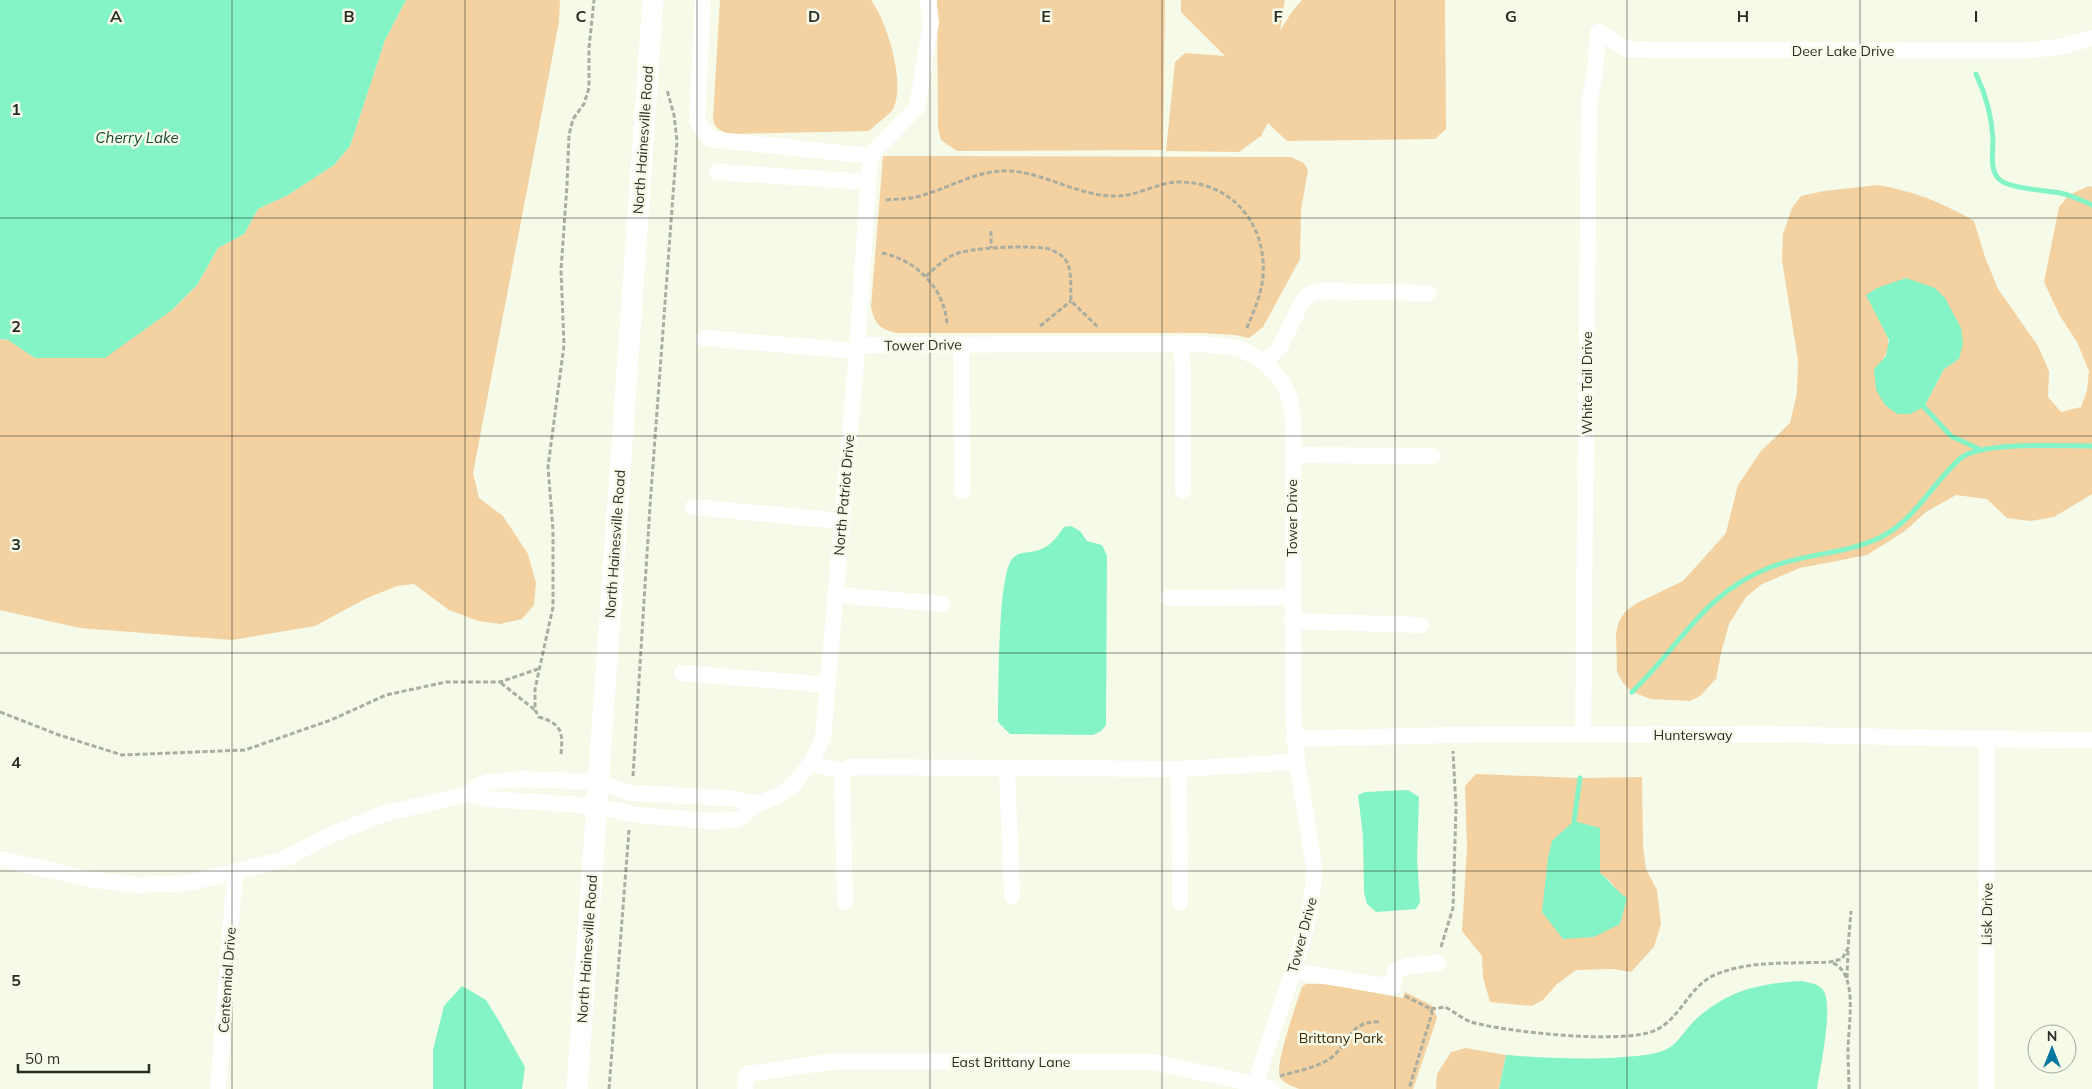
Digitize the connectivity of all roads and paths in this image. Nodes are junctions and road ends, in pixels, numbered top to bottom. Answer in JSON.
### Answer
{"nodes":[{"id":1,"x":594,"y":0,"type":"edge"},
{"id":2,"x":652,"y":0,"type":"edge"},
{"id":3,"x":703,"y":0,"type":"edge"},
{"id":4,"x":928,"y":0,"type":"edge"},
{"id":5,"x":1598,"y":32,"type":"joint"},
{"id":6,"x":2092,"y":38,"type":"edge"},
{"id":7,"x":665,"y":85,"type":"dead end"},
{"id":8,"x":870,"y":156,"type":"junction"},
{"id":9,"x":717,"y":172,"type":"dead end"},
{"id":10,"x":868,"y":182,"type":"junction"},
{"id":11,"x":886,"y":200,"type":"dead end"},
{"id":12,"x":991,"y":231,"type":"dead end"},
{"id":13,"x":991,"y":248,"type":"junction"},
{"id":14,"x":882,"y":253,"type":"dead end"},
{"id":15,"x":926,"y":276,"type":"junction"},
{"id":16,"x":1428,"y":293,"type":"dead end"},
{"id":17,"x":1071,"y":300,"type":"junction"},
{"id":18,"x":947,"y":326,"type":"dead end"},
{"id":19,"x":1040,"y":326,"type":"dead end"},
{"id":20,"x":1098,"y":327,"type":"dead end"},
{"id":21,"x":1246,"y":330,"type":"dead end"},
{"id":22,"x":704,"y":338,"type":"dead end"},
{"id":23,"x":1182,"y":343,"type":"junction"},
{"id":24,"x":961,"y":344,"type":"junction"},
{"id":25,"x":857,"y":348,"type":"junction"},
{"id":26,"x":1264,"y":362,"type":"junction"},
{"id":27,"x":1292,"y":455,"type":"junction"},
{"id":28,"x":1433,"y":456,"type":"dead end"},
{"id":29,"x":1183,"y":490,"type":"dead end"},
{"id":30,"x":962,"y":491,"type":"dead end"},
{"id":31,"x":693,"y":507,"type":"dead end"},
{"id":32,"x":842,"y":521,"type":"junction"},
{"id":33,"x":835,"y":595,"type":"junction"},
{"id":34,"x":1292,"y":596,"type":"junction"},
{"id":35,"x":1168,"y":598,"type":"dead end"},
{"id":36,"x":942,"y":604,"type":"dead end"},
{"id":37,"x":1292,"y":621,"type":"junction"},
{"id":38,"x":1421,"y":625,"type":"dead end"},
{"id":39,"x":538,"y":669,"type":"junction"},
{"id":40,"x":682,"y":673,"type":"dead end"},
{"id":41,"x":500,"y":682,"type":"junction"},
{"id":42,"x":828,"y":686,"type":"junction"},
{"id":43,"x":535,"y":710,"type":"junction"},
{"id":44,"x":0,"y":712,"type":"edge"},
{"id":45,"x":1452,"y":735,"type":"junction"},
{"id":46,"x":1584,"y":735,"type":"junction"},
{"id":47,"x":1294,"y":739,"type":"junction"},
{"id":48,"x":1987,"y":739,"type":"junction"},
{"id":49,"x":2092,"y":740,"type":"edge"},
{"id":50,"x":560,"y":754,"type":"dead end"},
{"id":51,"x":1298,"y":762,"type":"junction"},
{"id":52,"x":810,"y":764,"type":"junction"},
{"id":53,"x":1007,"y":768,"type":"junction"},
{"id":54,"x":1179,"y":769,"type":"junction"},
{"id":55,"x":842,"y":773,"type":"junction"},
{"id":56,"x":598,"y":782,"type":"junction"},
{"id":57,"x":632,"y":793,"type":"junction"},
{"id":58,"x":468,"y":794,"type":"junction"},
{"id":59,"x":758,"y":804,"type":"junction"},
{"id":60,"x":597,"y":806,"type":"junction"},
{"id":61,"x":630,"y":813,"type":"junction"},
{"id":62,"x":0,"y":859,"type":"edge"},
{"id":63,"x":235,"y":872,"type":"junction"},
{"id":64,"x":1012,"y":896,"type":"dead end"},
{"id":65,"x":845,"y":902,"type":"dead end"},
{"id":66,"x":1180,"y":903,"type":"dead end"},
{"id":67,"x":1851,"y":911,"type":"dead end"},
{"id":68,"x":1848,"y":948,"type":"junction"},
{"id":69,"x":1830,"y":962,"type":"junction"},
{"id":70,"x":1438,"y":964,"type":"joint"},
{"id":71,"x":1292,"y":971,"type":"junction"},
{"id":72,"x":1848,"y":981,"type":"junction"},
{"id":73,"x":1393,"y":987,"type":"junction"},
{"id":74,"x":1431,"y":1009,"type":"junction"},
{"id":75,"x":1380,"y":1022,"type":"dead end"},
{"id":76,"x":746,"y":1082,"type":"edge"},
{"id":77,"x":1255,"y":1084,"type":"junction"},
{"id":78,"x":218,"y":1089,"type":"edge"},
{"id":79,"x":577,"y":1089,"type":"edge"},
{"id":80,"x":609,"y":1089,"type":"edge"},
{"id":81,"x":1272,"y":1089,"type":"edge"},
{"id":82,"x":1409,"y":1089,"type":"edge"},
{"id":83,"x":1849,"y":1089,"type":"edge"},
{"id":84,"x":1986,"y":1089,"type":"edge"}],
"edges":[{"from":1,"to":39,"type":"path"},
{"from":2,"to":56,"type":"main road","name":"North Hainesville Road"},
{"from":3,"to":8,"type":"street"},
{"from":4,"to":8,"type":"street"},
{"from":5,"to":6,"type":"street","name":"Deer Lake Drive"},
{"from":5,"to":46,"type":"street","name":"White Tail Drive"},
{"from":7,"to":57,"type":"path"},
{"from":8,"to":10,"type":"street","name":"North Patriot Drive"},
{"from":9,"to":10,"type":"street"},
{"from":10,"to":25,"type":"street","name":"North Patriot Drive"},
{"from":11,"to":21,"type":"path"},
{"from":12,"to":13,"type":"path"},
{"from":13,"to":15,"type":"path"},
{"from":13,"to":17,"type":"path"},
{"from":14,"to":15,"type":"path"},
{"from":15,"to":18,"type":"path"},
{"from":16,"to":26,"type":"street"},
{"from":17,"to":19,"type":"path"},
{"from":17,"to":20,"type":"path"},
{"from":22,"to":25,"type":"street","name":"Tower Drive"},
{"from":23,"to":24,"type":"street","name":"Tower Drive"},
{"from":23,"to":26,"type":"street","name":"Tower Drive"},
{"from":23,"to":29,"type":"street"},
{"from":24,"to":25,"type":"street","name":"Tower Drive"},
{"from":24,"to":30,"type":"street"},
{"from":25,"to":32,"type":"street","name":"North Patriot Drive"},
{"from":26,"to":27,"type":"street","name":"Tower Drive"},
{"from":27,"to":28,"type":"street"},
{"from":27,"to":34,"type":"street","name":"Tower Drive"},
{"from":31,"to":32,"type":"street"},
{"from":32,"to":33,"type":"street","name":"North Patriot Drive"},
{"from":33,"to":36,"type":"street"},
{"from":33,"to":42,"type":"street","name":"North Patriot Drive"},
{"from":34,"to":35,"type":"street"},
{"from":34,"to":37,"type":"street","name":"Tower Drive"},
{"from":37,"to":38,"type":"street"},
{"from":37,"to":47,"type":"street","name":"Tower Drive"},
{"from":39,"to":41,"type":"path"},
{"from":39,"to":43,"type":"path"},
{"from":40,"to":42,"type":"street"},
{"from":41,"to":43,"type":"path"},
{"from":41,"to":44,"type":"path"},
{"from":42,"to":52,"type":"street","name":"North Patriot Drive"},
{"from":43,"to":50,"type":"path"},
{"from":45,"to":46,"type":"street","name":"Huntersway"},
{"from":45,"to":47,"type":"street","name":"Huntersway"},
{"from":45,"to":70,"type":"path"},
{"from":46,"to":48,"type":"street","name":"Huntersway"},
{"from":47,"to":51,"type":"street","name":"Tower Drive"},
{"from":48,"to":49,"type":"street","name":"Huntersway"},
{"from":48,"to":84,"type":"street","name":"Lisk Drive"},
{"from":51,"to":54,"type":"street"},
{"from":51,"to":71,"type":"street","name":"Tower Drive"},
{"from":52,"to":55,"type":"street"},
{"from":52,"to":59,"type":"street","name":"North Patriot Drive"},
{"from":53,"to":54,"type":"street"},
{"from":53,"to":55,"type":"street"},
{"from":53,"to":64,"type":"street"},
{"from":54,"to":66,"type":"street"},
{"from":55,"to":65,"type":"street"},
{"from":56,"to":57,"type":"street"},
{"from":56,"to":58,"type":"street"},
{"from":56,"to":60,"type":"main road","name":"North Hainesville Road"},
{"from":57,"to":59,"type":"street"},
{"from":58,"to":60,"type":"street","name":"North Patriot Drive"},
{"from":58,"to":63,"type":"street"},
{"from":59,"to":61,"type":"street","name":"North Patriot Drive"},
{"from":60,"to":61,"type":"street","name":"North Patriot Drive"},
{"from":60,"to":79,"type":"main road","name":"North Hainesville Road"},
{"from":61,"to":80,"type":"path"},
{"from":62,"to":63,"type":"street"},
{"from":63,"to":78,"type":"street","name":"Centennial Drive"},
{"from":67,"to":68,"type":"path"},
{"from":68,"to":69,"type":"path"},
{"from":68,"to":72,"type":"path"},
{"from":69,"to":72,"type":"path"},
{"from":69,"to":74,"type":"path"},
{"from":70,"to":73,"type":"street"},
{"from":71,"to":73,"type":"street"},
{"from":71,"to":77,"type":"street","name":"Tower Drive"},
{"from":72,"to":83,"type":"path"},
{"from":73,"to":74,"type":"path"},
{"from":74,"to":82,"type":"path"},
{"from":75,"to":77,"type":"path"},
{"from":76,"to":77,"type":"street","name":"East Brittany Lane"},
{"from":77,"to":81,"type":"street","name":"East Brittany Lane"}]}
